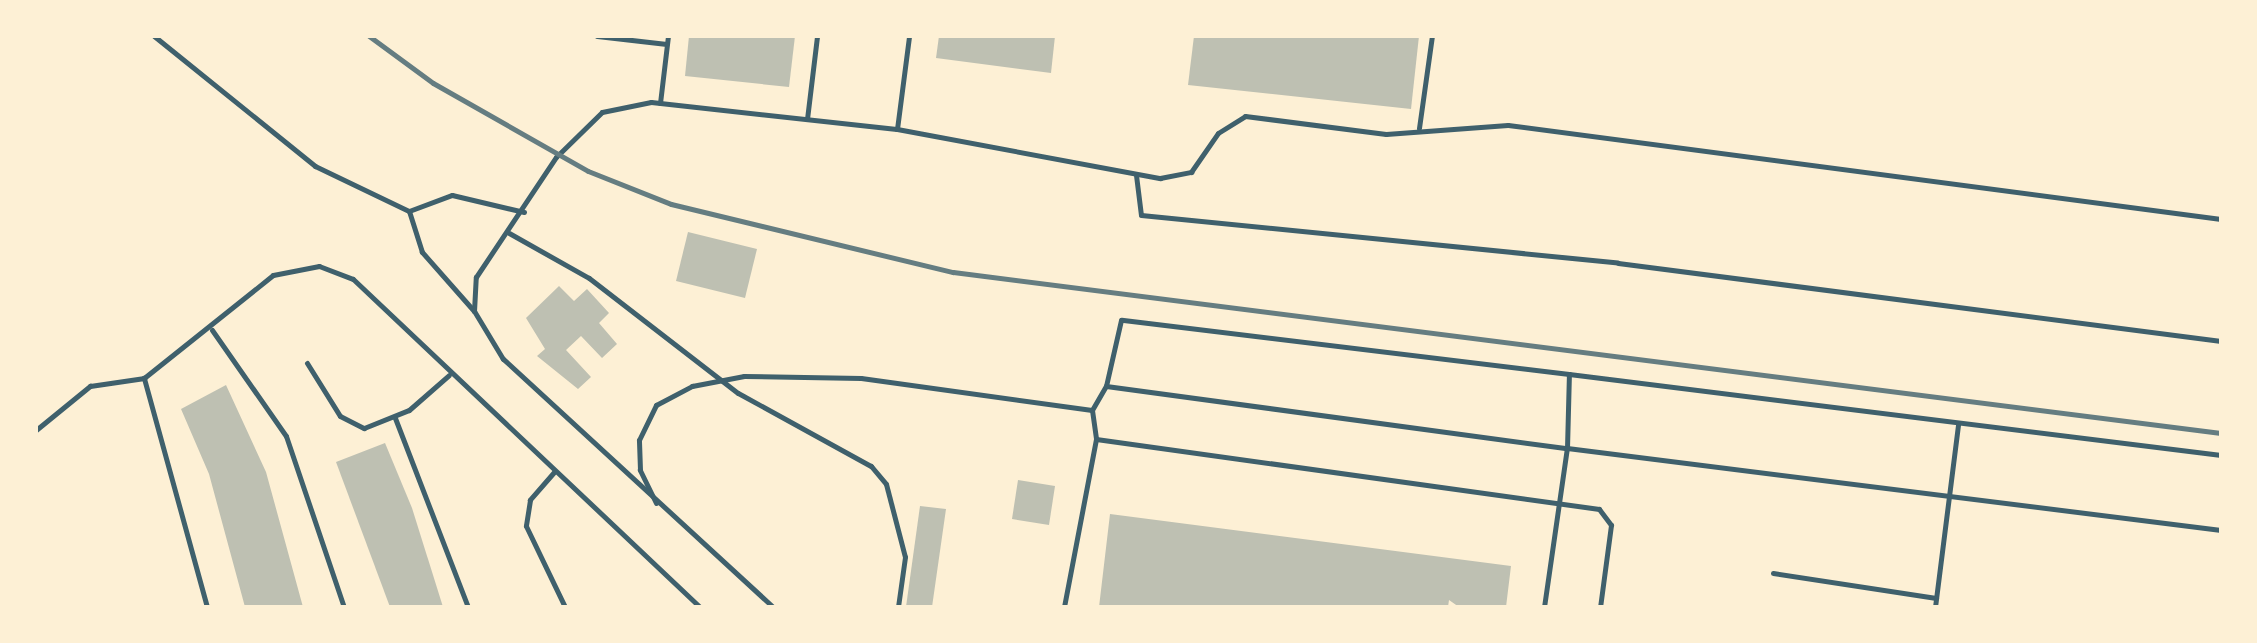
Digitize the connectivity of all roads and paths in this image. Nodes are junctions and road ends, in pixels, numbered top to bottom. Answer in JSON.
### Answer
{"nodes":[{"id":1,"x":154,"y":36,"type":"edge"},
{"id":2,"x":597,"y":36,"type":"edge"},
{"id":3,"x":668,"y":36,"type":"edge"},
{"id":4,"x":817,"y":36,"type":"edge"},
{"id":5,"x":909,"y":36,"type":"edge"},
{"id":6,"x":1432,"y":36,"type":"edge"},
{"id":7,"x":667,"y":44,"type":"junction"},
{"id":8,"x":660,"y":103,"type":"junction"},
{"id":9,"x":807,"y":119,"type":"junction"},
{"id":10,"x":1419,"y":128,"type":"junction"},
{"id":11,"x":897,"y":129,"type":"junction"},
{"id":12,"x":1136,"y":175,"type":"junction"},
{"id":13,"x":409,"y":211,"type":"junction"},
{"id":14,"x":524,"y":212,"type":"junction"},
{"id":15,"x":2221,"y":219,"type":"edge"},
{"id":16,"x":509,"y":233,"type":"junction"},
{"id":17,"x":474,"y":311,"type":"junction"},
{"id":18,"x":212,"y":330,"type":"junction"},
{"id":19,"x":2221,"y":341,"type":"edge"},
{"id":20,"x":307,"y":363,"type":"dead end"},
{"id":21,"x":1569,"y":374,"type":"junction"},
{"id":22,"x":449,"y":375,"type":"junction"},
{"id":23,"x":144,"y":378,"type":"junction"},
{"id":24,"x":727,"y":379,"type":"junction"},
{"id":25,"x":1106,"y":386,"type":"junction"},
{"id":26,"x":1092,"y":410,"type":"junction"},
{"id":27,"x":395,"y":418,"type":"junction"},
{"id":28,"x":1958,"y":424,"type":"junction"},
{"id":29,"x":36,"y":430,"type":"edge"},
{"id":30,"x":1096,"y":439,"type":"junction"},
{"id":31,"x":1567,"y":448,"type":"junction"},
{"id":32,"x":2221,"y":455,"type":"edge"},
{"id":33,"x":554,"y":472,"type":"junction"},
{"id":34,"x":1948,"y":496,"type":"junction"},
{"id":35,"x":1560,"y":503,"type":"junction"},
{"id":36,"x":658,"y":507,"type":"junction"},
{"id":37,"x":2221,"y":530,"type":"edge"},
{"id":38,"x":1773,"y":573,"type":"dead end"},
{"id":39,"x":1936,"y":598,"type":"junction"},
{"id":40,"x":207,"y":607,"type":"edge"},
{"id":41,"x":344,"y":607,"type":"edge"},
{"id":42,"x":468,"y":607,"type":"edge"},
{"id":43,"x":565,"y":607,"type":"edge"},
{"id":44,"x":700,"y":607,"type":"edge"},
{"id":45,"x":773,"y":607,"type":"edge"},
{"id":46,"x":898,"y":607,"type":"edge"},
{"id":47,"x":1064,"y":607,"type":"edge"},
{"id":48,"x":1544,"y":607,"type":"edge"},
{"id":49,"x":1600,"y":607,"type":"edge"},
{"id":50,"x":1935,"y":607,"type":"edge"}],
"edges":[{"from":1,"to":13,"type":"lane"},
{"from":2,"to":7,"type":"lane"},
{"from":3,"to":7,"type":"lane"},
{"from":4,"to":9,"type":"lane"},
{"from":5,"to":11,"type":"lane"},
{"from":6,"to":10,"type":"lane"},
{"from":7,"to":8,"type":"lane"},
{"from":8,"to":9,"type":"lane"},
{"from":8,"to":14,"type":"lane"},
{"from":9,"to":11,"type":"lane"},
{"from":10,"to":12,"type":"lane"},
{"from":10,"to":15,"type":"lane"},
{"from":11,"to":12,"type":"lane"},
{"from":12,"to":19,"type":"lane"},
{"from":13,"to":14,"type":"lane"},
{"from":13,"to":17,"type":"lane"},
{"from":14,"to":16,"type":"lane"},
{"from":16,"to":17,"type":"lane"},
{"from":16,"to":24,"type":"lane"},
{"from":17,"to":36,"type":"lane"},
{"from":18,"to":22,"type":"lane"},
{"from":18,"to":23,"type":"lane"},
{"from":18,"to":41,"type":"lane"},
{"from":20,"to":27,"type":"lane"},
{"from":21,"to":25,"type":"lane"},
{"from":21,"to":28,"type":"lane"},
{"from":21,"to":31,"type":"lane"},
{"from":22,"to":27,"type":"lane"},
{"from":22,"to":33,"type":"lane"},
{"from":23,"to":29,"type":"lane"},
{"from":23,"to":40,"type":"lane"},
{"from":24,"to":26,"type":"lane"},
{"from":24,"to":36,"type":"lane"},
{"from":24,"to":46,"type":"lane"},
{"from":25,"to":26,"type":"lane"},
{"from":25,"to":31,"type":"lane"},
{"from":26,"to":30,"type":"lane"},
{"from":27,"to":42,"type":"lane"},
{"from":28,"to":32,"type":"lane"},
{"from":28,"to":34,"type":"lane"},
{"from":30,"to":35,"type":"lane"},
{"from":30,"to":47,"type":"lane"},
{"from":31,"to":34,"type":"lane"},
{"from":31,"to":35,"type":"lane"},
{"from":33,"to":43,"type":"lane"},
{"from":33,"to":44,"type":"lane"},
{"from":34,"to":37,"type":"lane"},
{"from":34,"to":39,"type":"lane"},
{"from":35,"to":48,"type":"lane"},
{"from":35,"to":49,"type":"lane"},
{"from":36,"to":45,"type":"lane"},
{"from":38,"to":39,"type":"lane"},
{"from":39,"to":50,"type":"lane"}]}
